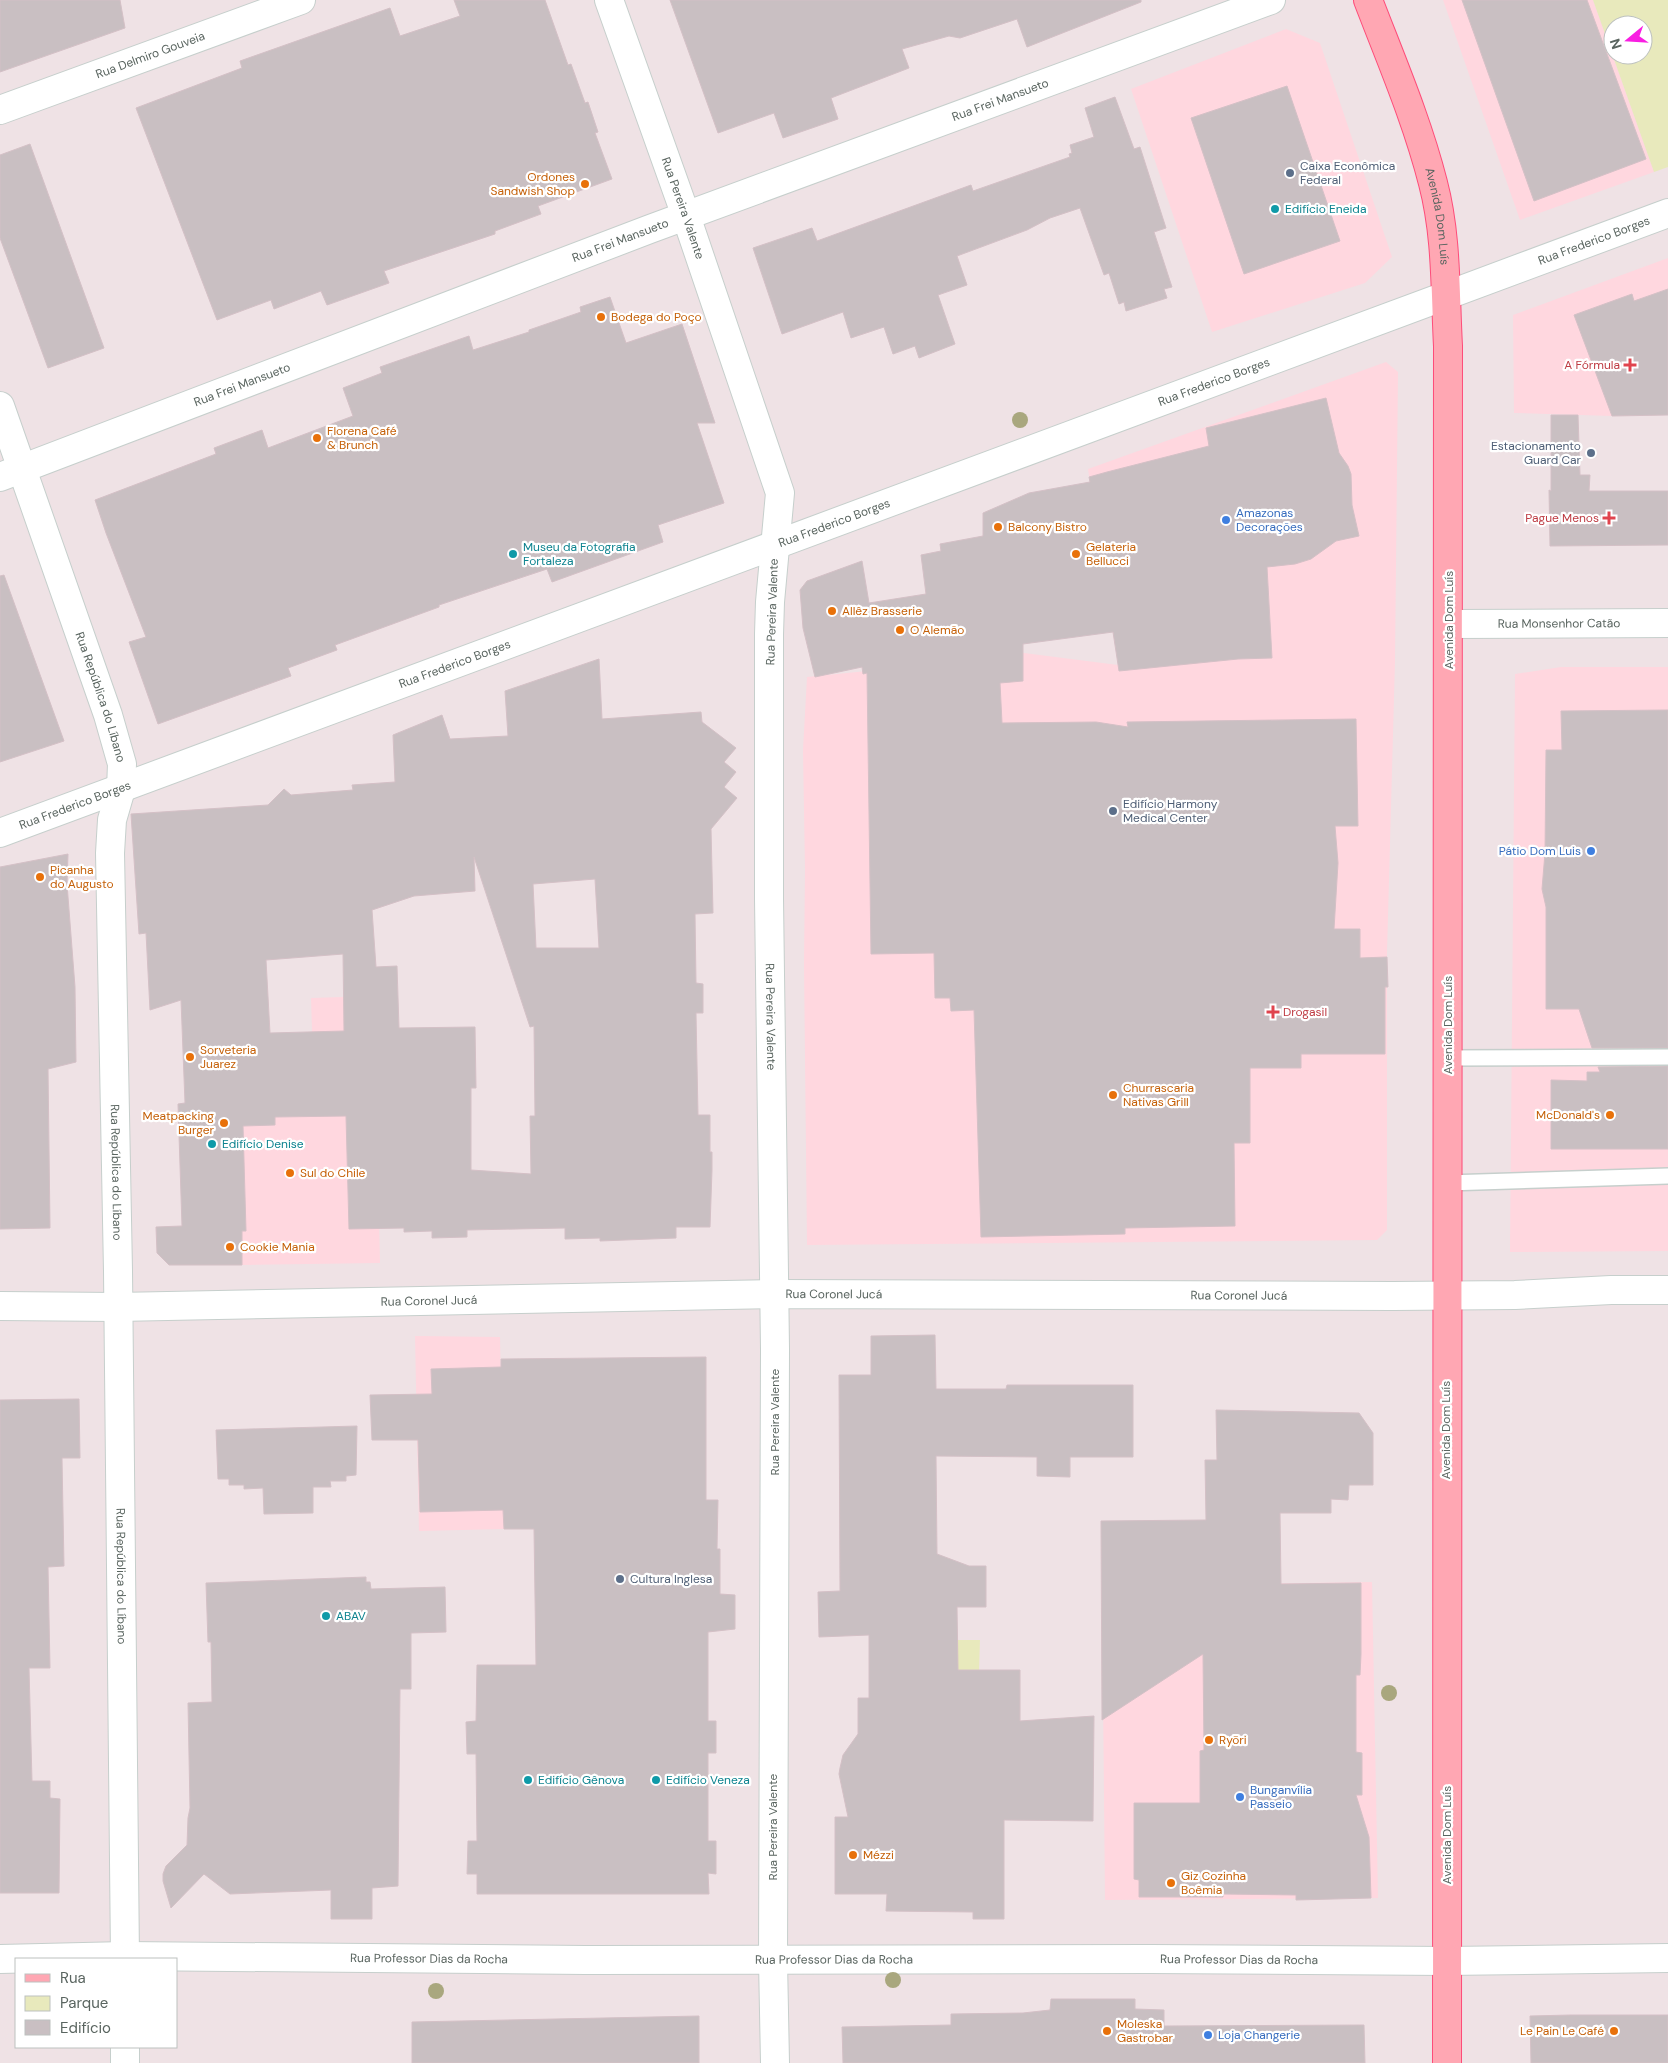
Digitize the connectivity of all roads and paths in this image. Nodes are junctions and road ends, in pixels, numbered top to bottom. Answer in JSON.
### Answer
{"nodes":[{"id":1,"x":301,"y":0,"type":"edge"},
{"id":2,"x":609,"y":0,"type":"edge"},
{"id":3,"x":1271,"y":0,"type":"edge"},
{"id":4,"x":1368,"y":0,"type":"edge"},
{"id":5,"x":0,"y":110,"type":"edge"},
{"id":6,"x":1668,"y":213,"type":"edge"},
{"id":7,"x":686,"y":216,"type":"junction"},
{"id":8,"x":1445,"y":296,"type":"junction"},
{"id":9,"x":0,"y":406,"type":"edge"},
{"id":10,"x":11,"y":473,"type":"edge"},
{"id":11,"x":776,"y":544,"type":"junction"},
{"id":12,"x":1668,"y":623,"type":"edge"},
{"id":13,"x":1449,"y":624,"type":"junction"},
{"id":14,"x":121,"y":789,"type":"junction"},
{"id":15,"x":0,"y":833,"type":"edge"},
{"id":16,"x":1668,"y":1057,"type":"edge"},
{"id":17,"x":1447,"y":1058,"type":"junction"},
{"id":18,"x":1668,"y":1176,"type":"edge"},
{"id":19,"x":1447,"y":1183,"type":"junction"},
{"id":20,"x":1668,"y":1290,"type":"edge"},
{"id":21,"x":775,"y":1294,"type":"junction"},
{"id":22,"x":1447,"y":1295,"type":"junction"},
{"id":23,"x":0,"y":1306,"type":"edge"},
{"id":24,"x":117,"y":1307,"type":"junction"},
{"id":25,"x":0,"y":1958,"type":"edge"},
{"id":26,"x":125,"y":1958,"type":"edge"},
{"id":27,"x":178,"y":1958,"type":"edge"},
{"id":28,"x":1668,"y":1958,"type":"edge"},
{"id":29,"x":773,"y":1960,"type":"junction"},
{"id":30,"x":1447,"y":1961,"type":"junction"},
{"id":31,"x":125,"y":2048,"type":"edge"},
{"id":32,"x":125,"y":2063,"type":"edge"},
{"id":33,"x":775,"y":2063,"type":"edge"},
{"id":34,"x":1448,"y":2063,"type":"edge"}],
"edges":[{"from":1,"to":5,"type":"street","name":"Rua Delmiro Gouveia"},
{"from":2,"to":7,"type":"street","name":"Rua Pereira Valente"},
{"from":3,"to":7,"type":"street","name":"Rua Frei Mansueto"},
{"from":4,"to":8,"type":"main road","name":"Avenida Dom Luís"},
{"from":6,"to":8,"type":"street","name":"Rua Frederico Borges"},
{"from":7,"to":10,"type":"street","name":"Rua Frei Mansueto"},
{"from":7,"to":11,"type":"street","name":"Rua Pereira Valente"},
{"from":8,"to":11,"type":"street","name":"Rua Frederico Borges"},
{"from":8,"to":13,"type":"main road","name":"Avenida Dom Luís"},
{"from":9,"to":10,"type":"street","name":"Rua República do Líbano"},
{"from":10,"to":14,"type":"street","name":"Rua República do Líbano"},
{"from":11,"to":14,"type":"street","name":"Rua Frederico Borges"},
{"from":11,"to":21,"type":"street","name":"Rua Pereira Valente"},
{"from":12,"to":13,"type":"street","name":"Rua Monsenhor Catão"},
{"from":13,"to":17,"type":"main road","name":"Avenida Dom Luís"},
{"from":14,"to":15,"type":"street","name":"Rua Frederico Borges"},
{"from":14,"to":24,"type":"street","name":"Rua República do Líbano"},
{"from":16,"to":17,"type":"lane"},
{"from":17,"to":19,"type":"main road","name":"Avenida Dom Luís"},
{"from":18,"to":19,"type":"lane"},
{"from":19,"to":22,"type":"main road","name":"Avenida Dom Luís"},
{"from":20,"to":22,"type":"street","name":"Rua Coronel Jucá"},
{"from":21,"to":22,"type":"street","name":"Rua Coronel Jucá"},
{"from":21,"to":24,"type":"street","name":"Rua Coronel Jucá"},
{"from":21,"to":29,"type":"street","name":"Rua Pereira Valente"},
{"from":22,"to":30,"type":"main road","name":"Avenida Dom Luís"},
{"from":23,"to":24,"type":"street","name":"Rua Coronel Jucá"},
{"from":24,"to":26,"type":"street","name":"Rua República do Líbano"},
{"from":25,"to":26,"type":"street","name":"Rua Professor Dias da Rocha"},
{"from":27,"to":29,"type":"street","name":"Rua Professor Dias da Rocha"},
{"from":28,"to":30,"type":"street","name":"Rua Professor Dias da Rocha"},
{"from":29,"to":30,"type":"street","name":"Rua Professor Dias da Rocha"},
{"from":29,"to":33,"type":"street","name":"Rua Pereira Valente"},
{"from":30,"to":34,"type":"main road","name":"Avenida Dom Luís"},
{"from":31,"to":32,"type":"street"}]}
